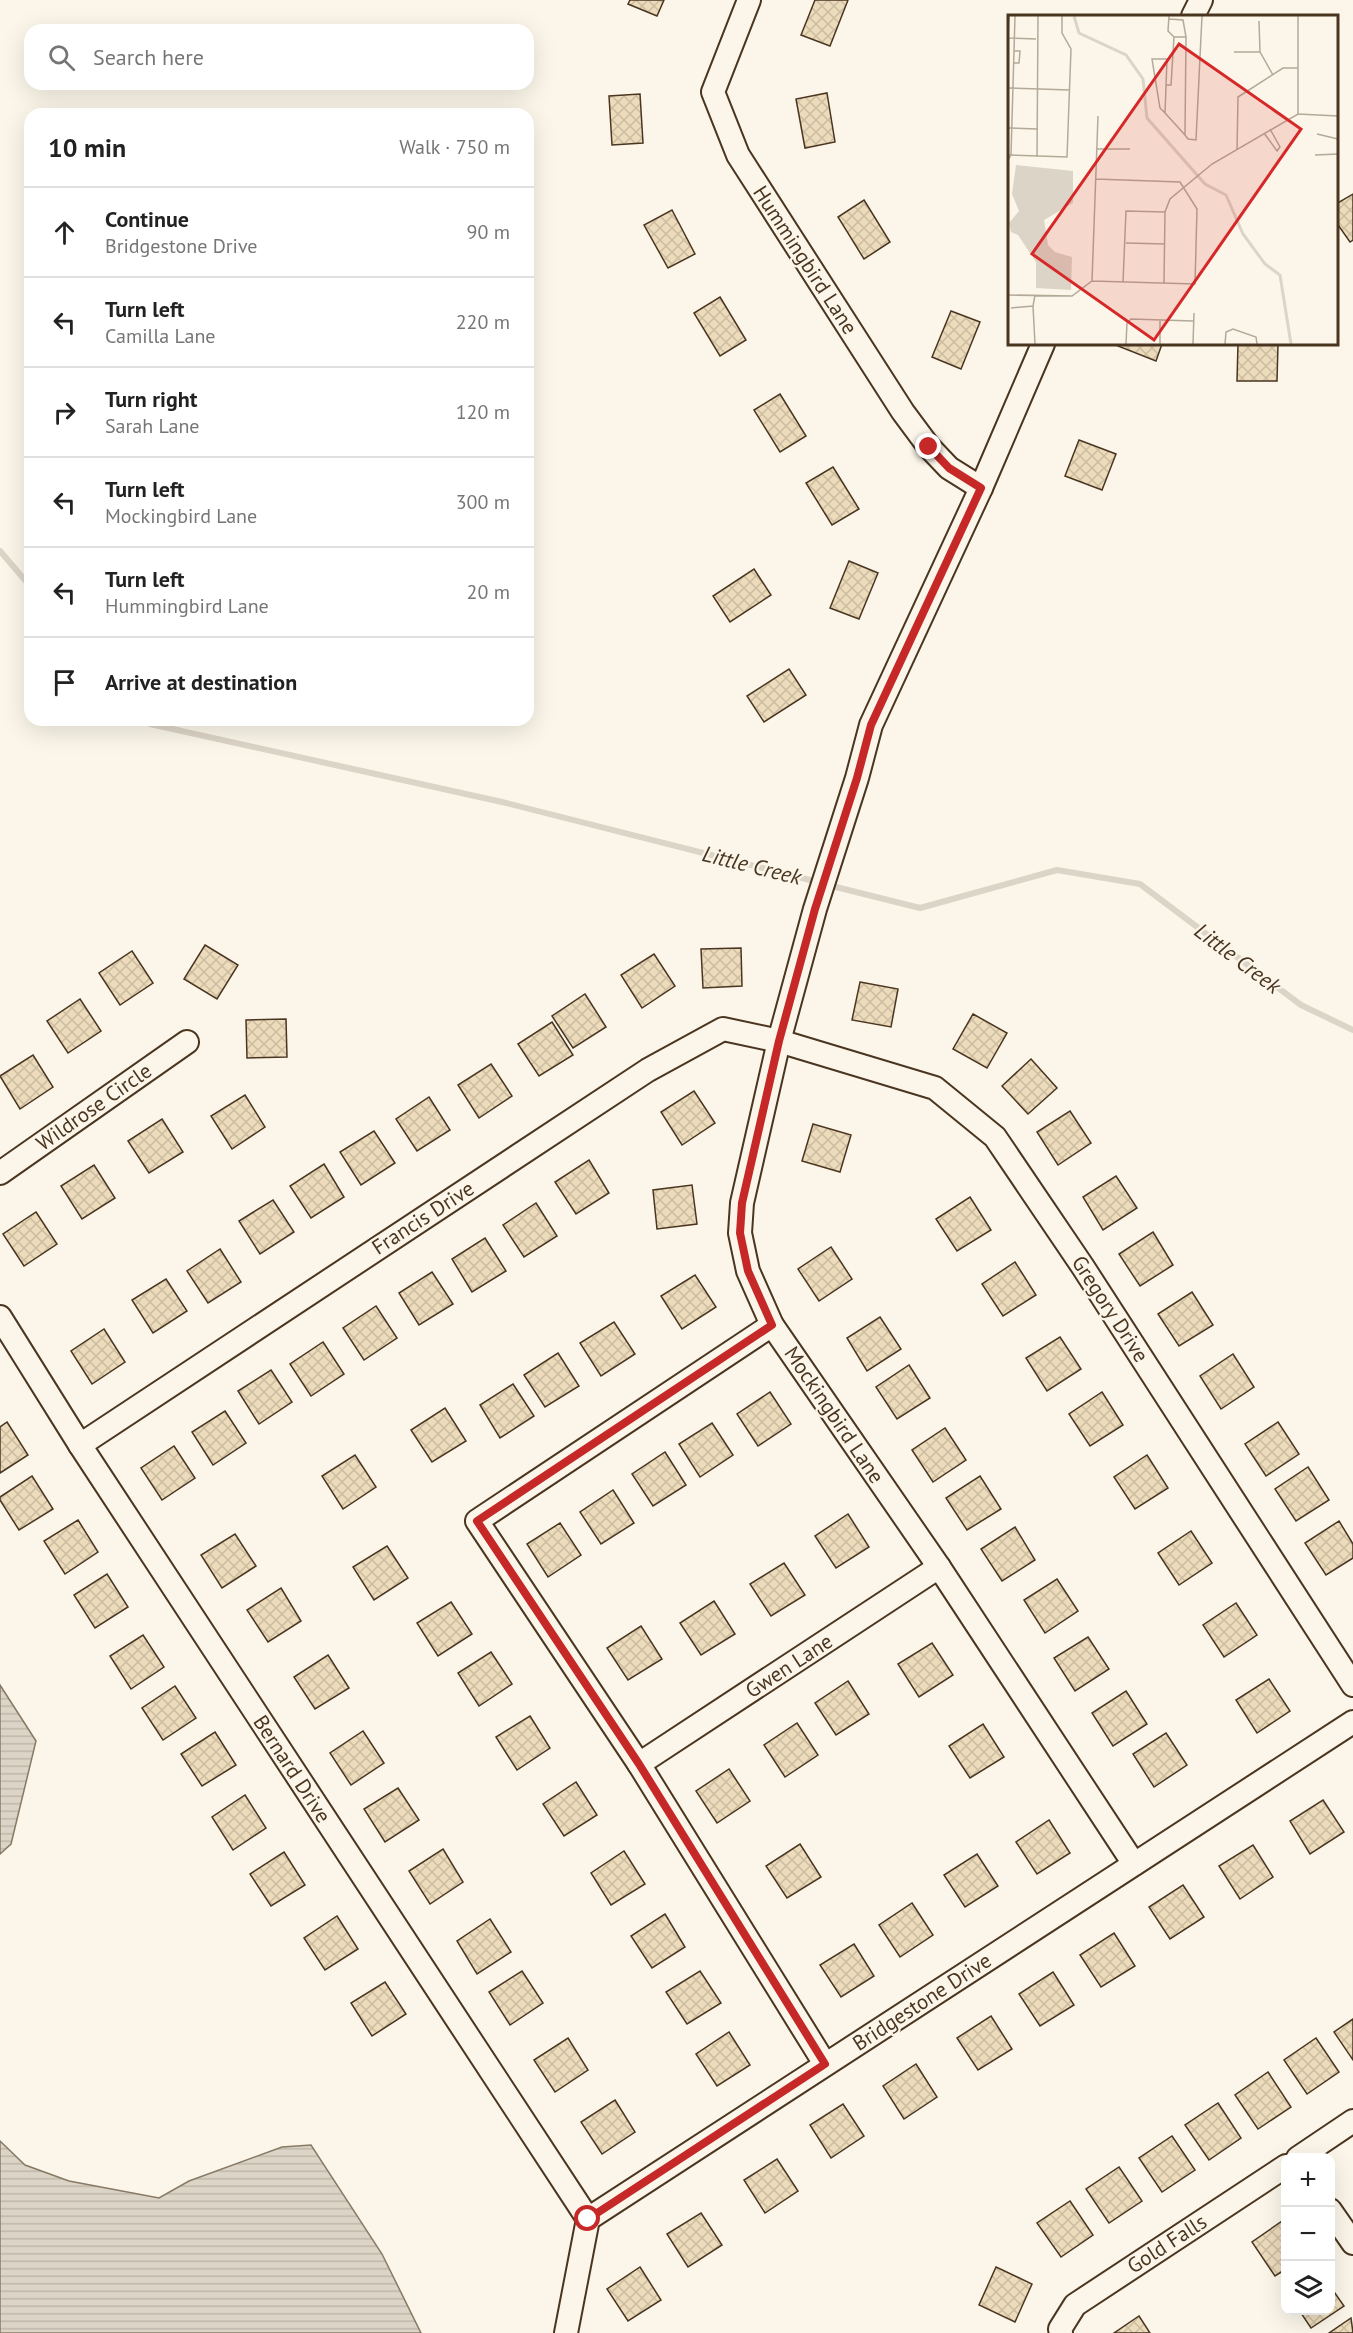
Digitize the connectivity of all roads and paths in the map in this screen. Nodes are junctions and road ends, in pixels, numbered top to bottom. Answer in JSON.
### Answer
{"nodes":[{"id":1,"x":749,"y":0,"type":"edge"},
{"id":2,"x":1201,"y":0,"type":"edge"},
{"id":3,"x":1193,"y":15,"type":"edge"},
{"id":4,"x":1043,"y":345,"type":"edge"},
{"id":5,"x":981,"y":488,"type":"junction"},
{"id":6,"x":779,"y":1041,"type":"junction"},
{"id":7,"x":187,"y":1042,"type":"dead end"},
{"id":8,"x":0,"y":1173,"type":"edge"},
{"id":9,"x":0,"y":1317,"type":"edge"},
{"id":10,"x":772,"y":1325,"type":"junction"},
{"id":11,"x":80,"y":1445,"type":"junction"},
{"id":12,"x":939,"y":1567,"type":"junction"},
{"id":13,"x":1353,"y":1685,"type":"edge"},
{"id":14,"x":1353,"y":1722,"type":"edge"},
{"id":15,"x":639,"y":1764,"type":"junction"},
{"id":16,"x":1134,"y":1864,"type":"junction"},
{"id":17,"x":825,"y":2064,"type":"junction"},
{"id":18,"x":1353,"y":2121,"type":"edge"},
{"id":19,"x":1304,"y":2153,"type":"edge"},
{"id":20,"x":1281,"y":2169,"type":"edge"},
{"id":21,"x":1335,"y":2217,"type":"edge"},
{"id":22,"x":588,"y":2219,"type":"junction"},
{"id":23,"x":1353,"y":2243,"type":"edge"},
{"id":24,"x":566,"y":2333,"type":"edge"},
{"id":25,"x":1061,"y":2333,"type":"edge"}],
"edges":[{"from":1,"to":5,"type":"street","name":"Hummingbird Lane"},
{"from":2,"to":3,"type":"street"},
{"from":4,"to":5,"type":"street","name":"Mockingbird Lane"},
{"from":5,"to":6,"type":"street","name":"Mockingbird Lane"},
{"from":6,"to":10,"type":"street","name":"Mockingbird Lane"},
{"from":6,"to":11,"type":"street","name":"Francis Drive"},
{"from":6,"to":13,"type":"street","name":"Gregory Drive"},
{"from":7,"to":8,"type":"street","name":"Wildrose Circle"},
{"from":9,"to":11,"type":"street","name":"Bernard Drive"},
{"from":10,"to":12,"type":"street","name":"Mockingbird Lane"},
{"from":10,"to":15,"type":"street"},
{"from":11,"to":22,"type":"street","name":"Bernard Drive"},
{"from":12,"to":15,"type":"street","name":"Gwen Lane"},
{"from":12,"to":16,"type":"street","name":"Mockingbird Lane"},
{"from":14,"to":16,"type":"street","name":"Bridgestone Drive"},
{"from":15,"to":17,"type":"street"},
{"from":16,"to":17,"type":"street","name":"Bridgestone Drive"},
{"from":17,"to":22,"type":"street","name":"Bridgestone Drive"},
{"from":18,"to":19,"type":"street"},
{"from":20,"to":25,"type":"street","name":"Gold Falls"},
{"from":21,"to":23,"type":"street"},
{"from":22,"to":24,"type":"street"}]}
